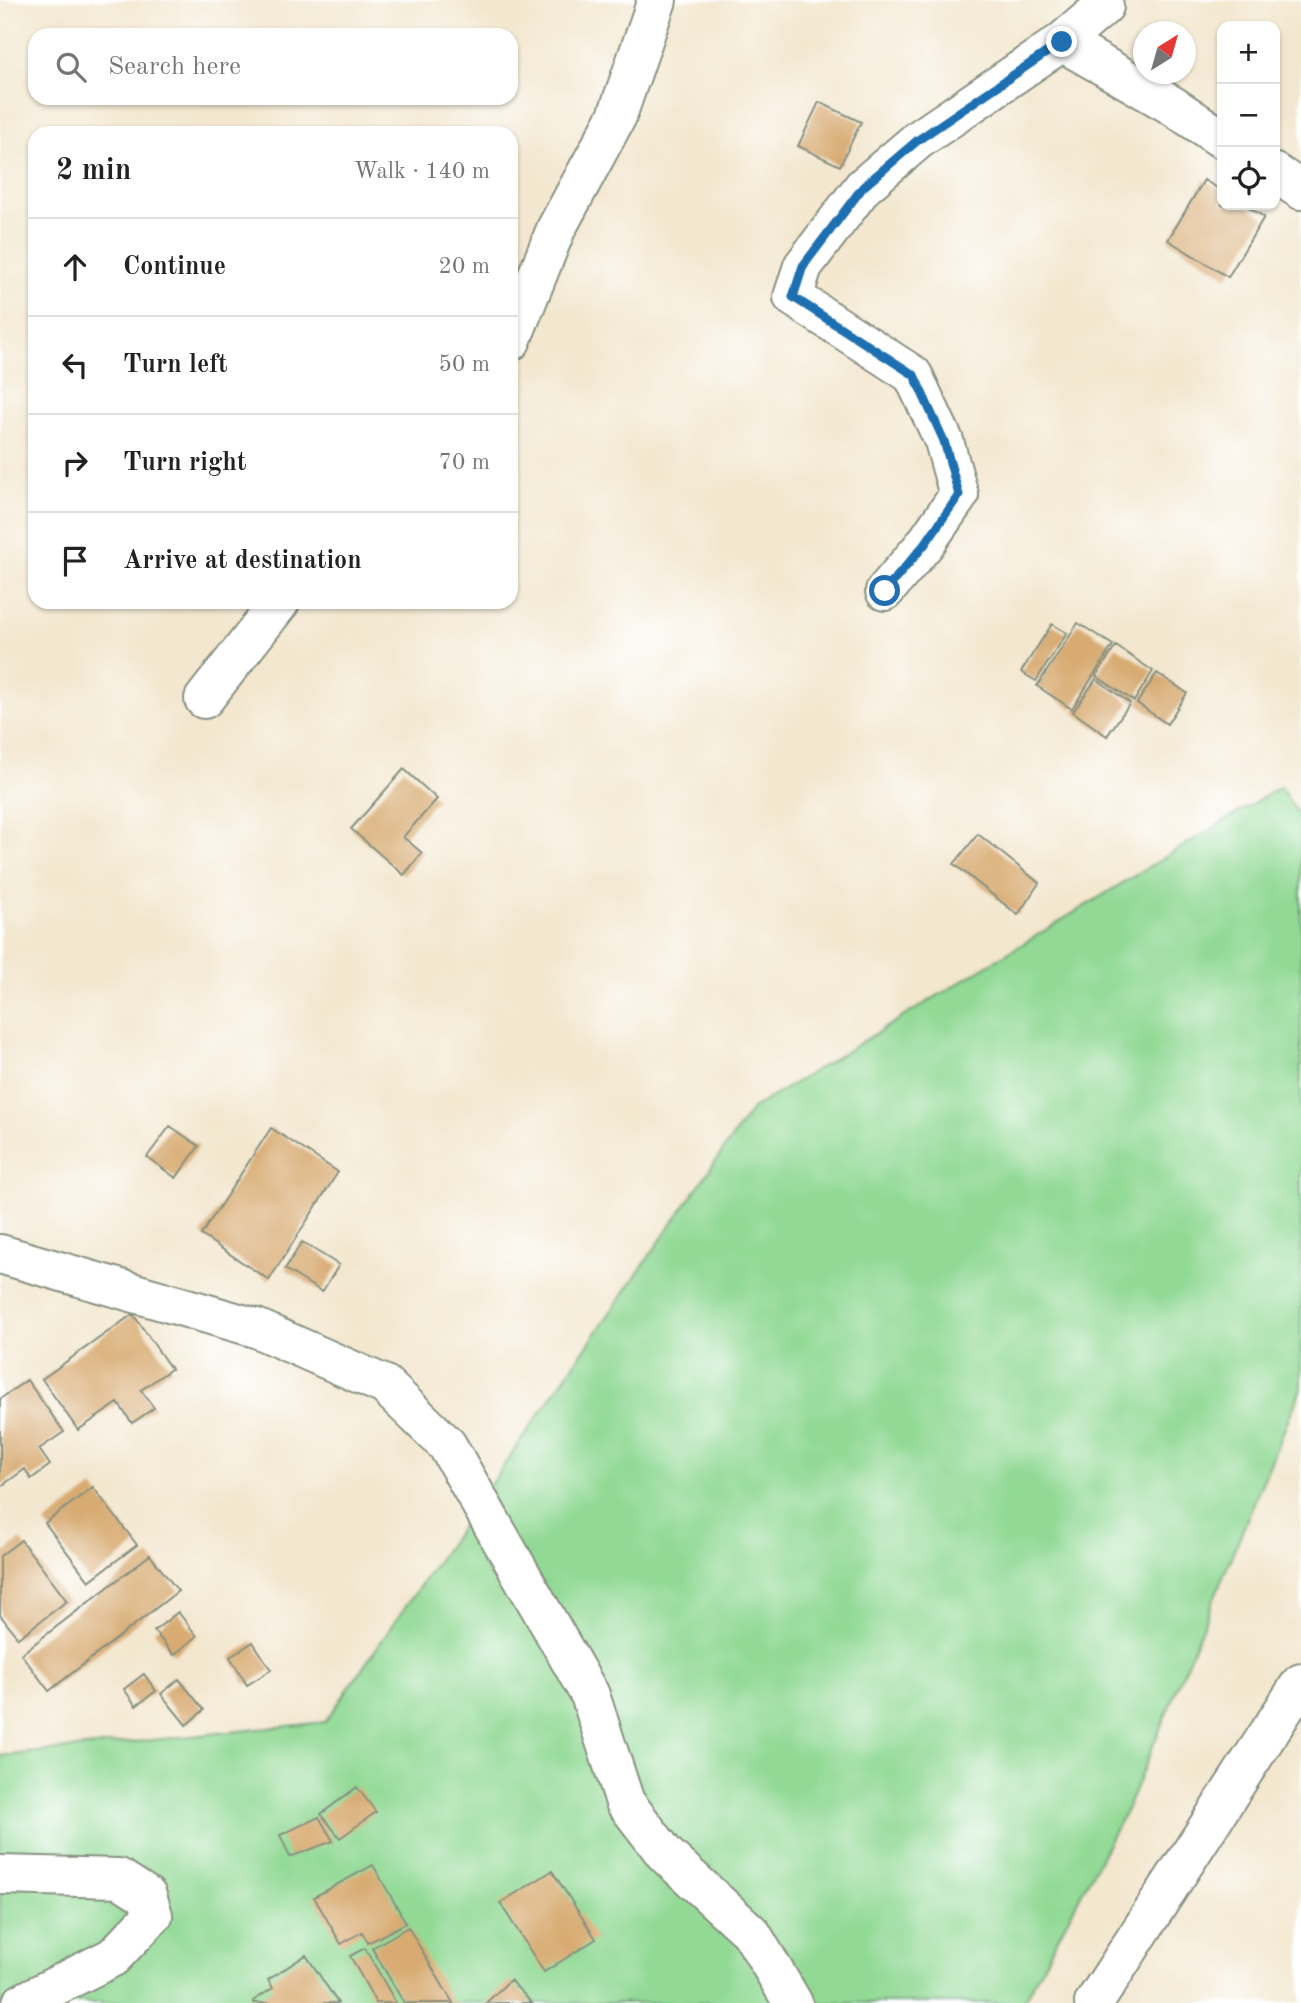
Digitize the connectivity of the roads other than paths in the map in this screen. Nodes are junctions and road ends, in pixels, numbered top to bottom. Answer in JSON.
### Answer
{"nodes":[{"id":1,"x":657,"y":0,"type":"edge"},
{"id":2,"x":1103,"y":0,"type":"edge"},
{"id":3,"x":1062,"y":42,"type":"junction"},
{"id":4,"x":1217,"y":136,"type":"edge"},
{"id":5,"x":1280,"y":176,"type":"edge"},
{"id":6,"x":1301,"y":190,"type":"edge"},
{"id":7,"x":518,"y":324,"type":"edge"},
{"id":8,"x":885,"y":591,"type":"dead end"},
{"id":9,"x":275,"y":609,"type":"edge"},
{"id":10,"x":204,"y":699,"type":"dead end"},
{"id":11,"x":0,"y":1254,"type":"edge"},
{"id":12,"x":1301,"y":1683,"type":"edge"},
{"id":13,"x":0,"y":1875,"type":"edge"},
{"id":14,"x":22,"y":2003,"type":"edge"},
{"id":15,"x":793,"y":2003,"type":"edge"},
{"id":16,"x":1094,"y":2003,"type":"edge"}],
"edges":[{"from":1,"to":7,"type":"street"},
{"from":2,"to":3,"type":"street"},
{"from":3,"to":4,"type":"street"},
{"from":3,"to":8,"type":"street"},
{"from":5,"to":6,"type":"street"},
{"from":9,"to":10,"type":"street"},
{"from":11,"to":15,"type":"street"},
{"from":12,"to":16,"type":"street"},
{"from":13,"to":14,"type":"street"}]}
